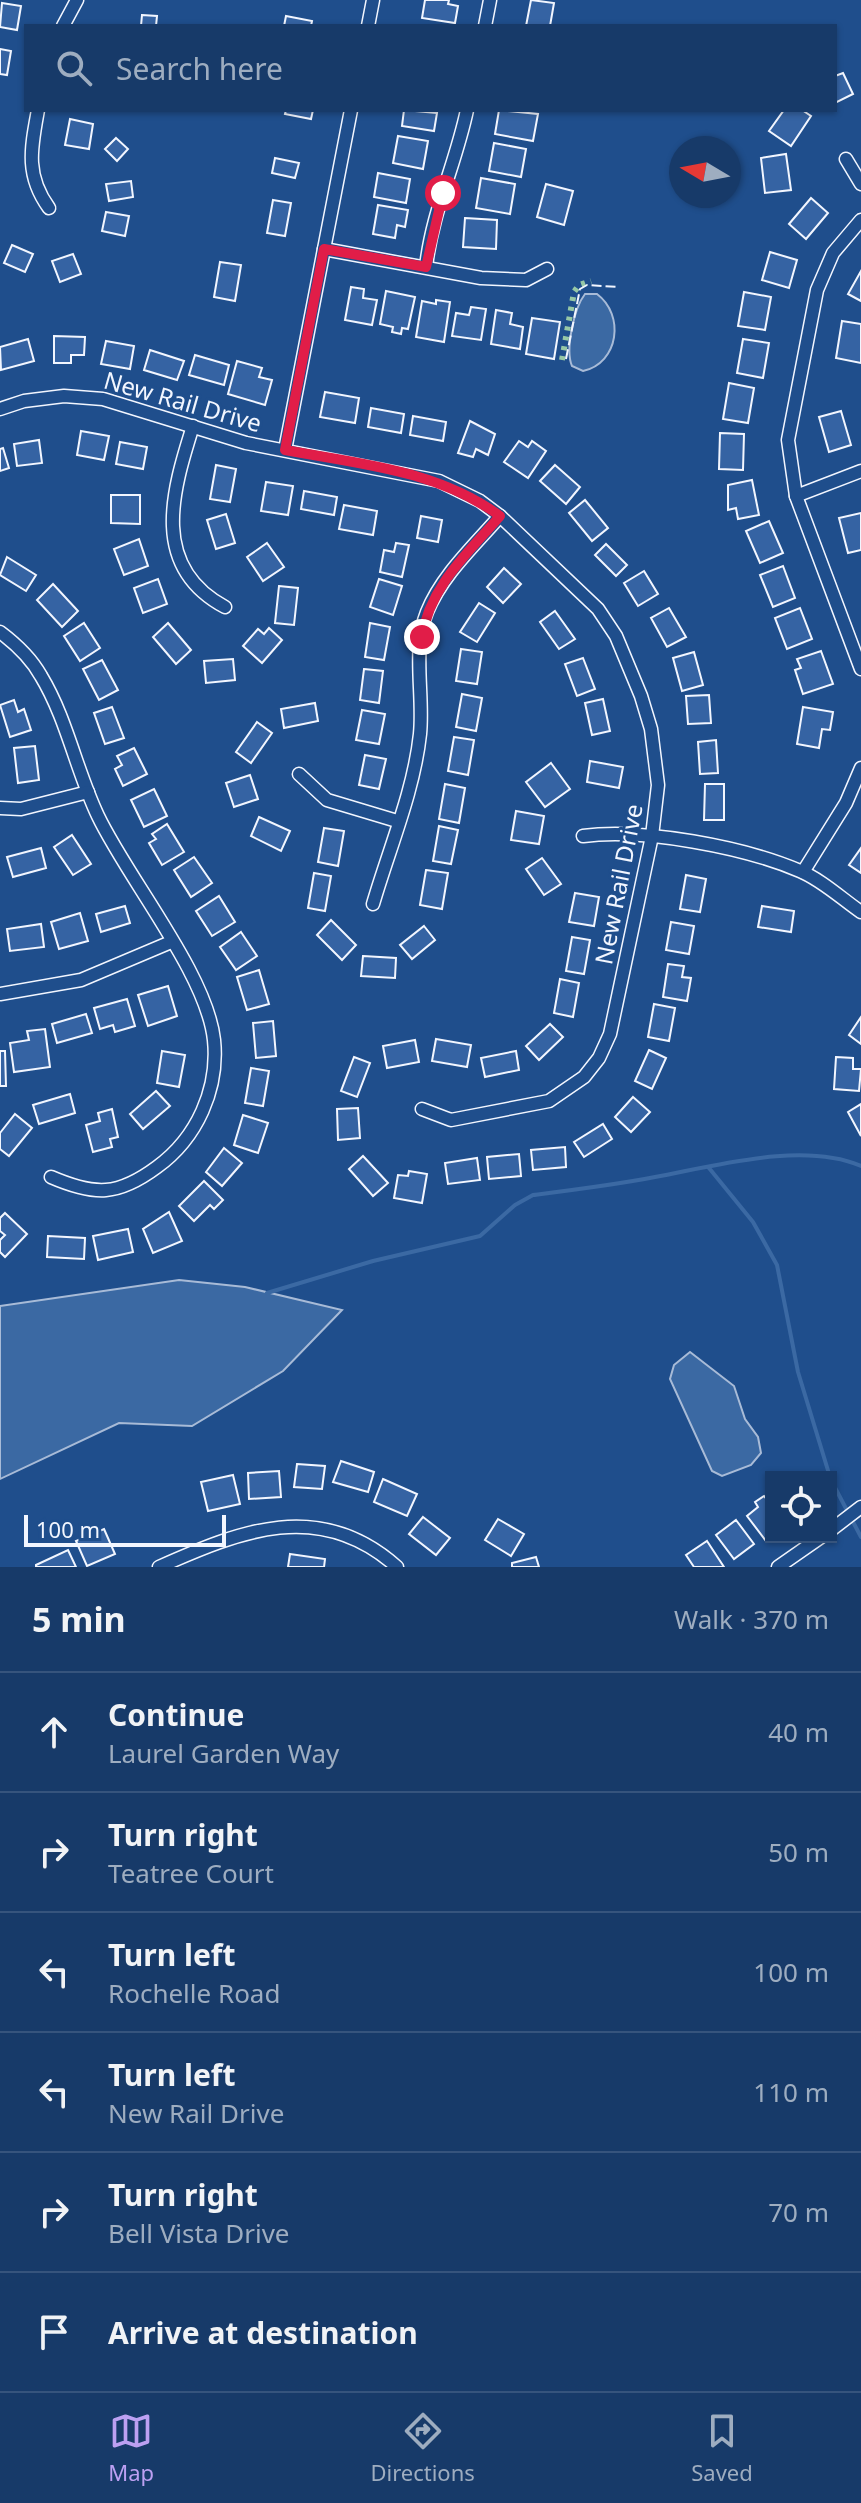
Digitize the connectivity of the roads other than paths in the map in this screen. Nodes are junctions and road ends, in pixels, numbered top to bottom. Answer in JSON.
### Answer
{"nodes":[{"id":1,"x":77,"y":0,"type":"edge"},
{"id":2,"x":373,"y":0,"type":"edge"},
{"id":3,"x":490,"y":0,"type":"edge"},
{"id":4,"x":64,"y":24,"type":"edge"},
{"id":5,"x":368,"y":24,"type":"edge"},
{"id":6,"x":485,"y":24,"type":"edge"},
{"id":7,"x":38,"y":112,"type":"edge"},
{"id":8,"x":351,"y":112,"type":"edge"},
{"id":9,"x":467,"y":112,"type":"edge"},
{"id":10,"x":846,"y":159,"type":"dead end"},
{"id":11,"x":861,"y":184,"type":"edge"},
{"id":12,"x":49,"y":208,"type":"dead end"},
{"id":13,"x":861,"y":220,"type":"edge"},
{"id":14,"x":324,"y":249,"type":"junction"},
{"id":15,"x":426,"y":267,"type":"junction"},
{"id":16,"x":547,"y":269,"type":"dead end"},
{"id":17,"x":0,"y":409,"type":"edge"},
{"id":18,"x":193,"y":426,"type":"junction"},
{"id":19,"x":285,"y":450,"type":"junction"},
{"id":20,"x":861,"y":471,"type":"edge"},
{"id":21,"x":796,"y":496,"type":"junction"},
{"id":22,"x":500,"y":516,"type":"junction"},
{"id":23,"x":225,"y":607,"type":"dead end"},
{"id":24,"x":0,"y":632,"type":"edge"},
{"id":25,"x":861,"y":669,"type":"edge"},
{"id":26,"x":861,"y":768,"type":"edge"},
{"id":27,"x":299,"y":774,"type":"dead end"},
{"id":28,"x":88,"y":792,"type":"junction"},
{"id":29,"x":0,"y":808,"type":"edge"},
{"id":30,"x":397,"y":821,"type":"junction"},
{"id":31,"x":583,"y":836,"type":"dead end"},
{"id":32,"x":652,"y":836,"type":"junction"},
{"id":33,"x":803,"y":872,"type":"junction"},
{"id":34,"x":373,"y":904,"type":"dead end"},
{"id":35,"x":861,"y":912,"type":"edge"},
{"id":36,"x":171,"y":942,"type":"junction"},
{"id":37,"x":0,"y":994,"type":"edge"},
{"id":38,"x":422,"y":1109,"type":"dead end"},
{"id":39,"x":51,"y":1177,"type":"dead end"},
{"id":40,"x":859,"y":1509,"type":"edge"},
{"id":41,"x":837,"y":1525,"type":"edge"},
{"id":42,"x":812,"y":1543,"type":"edge"},
{"id":43,"x":159,"y":1567,"type":"edge"},
{"id":44,"x":397,"y":1567,"type":"edge"},
{"id":45,"x":778,"y":1567,"type":"edge"}],
"edges":[{"from":1,"to":4,"type":"street"},
{"from":2,"to":5,"type":"street"},
{"from":3,"to":6,"type":"street"},
{"from":7,"to":12,"type":"street"},
{"from":8,"to":14,"type":"street"},
{"from":9,"to":15,"type":"street"},
{"from":10,"to":11,"type":"street"},
{"from":13,"to":21,"type":"street"},
{"from":14,"to":15,"type":"street"},
{"from":14,"to":19,"type":"street"},
{"from":15,"to":16,"type":"street"},
{"from":17,"to":18,"type":"street","name":"New Rail Drive"},
{"from":18,"to":19,"type":"street","name":"New Rail Drive"},
{"from":18,"to":23,"type":"street"},
{"from":19,"to":22,"type":"street","name":"New Rail Drive"},
{"from":20,"to":21,"type":"street"},
{"from":21,"to":25,"type":"street"},
{"from":22,"to":30,"type":"street"},
{"from":22,"to":32,"type":"street","name":"New Rail Drive"},
{"from":24,"to":28,"type":"street"},
{"from":26,"to":33,"type":"street"},
{"from":27,"to":30,"type":"street"},
{"from":28,"to":29,"type":"street"},
{"from":28,"to":36,"type":"street"},
{"from":30,"to":34,"type":"street"},
{"from":31,"to":32,"type":"street"},
{"from":32,"to":33,"type":"street"},
{"from":32,"to":38,"type":"street","name":"New Rail Drive"},
{"from":33,"to":35,"type":"street"},
{"from":36,"to":37,"type":"street"},
{"from":36,"to":39,"type":"street"},
{"from":40,"to":41,"type":"street"},
{"from":42,"to":45,"type":"street"},
{"from":43,"to":44,"type":"street"}]}
